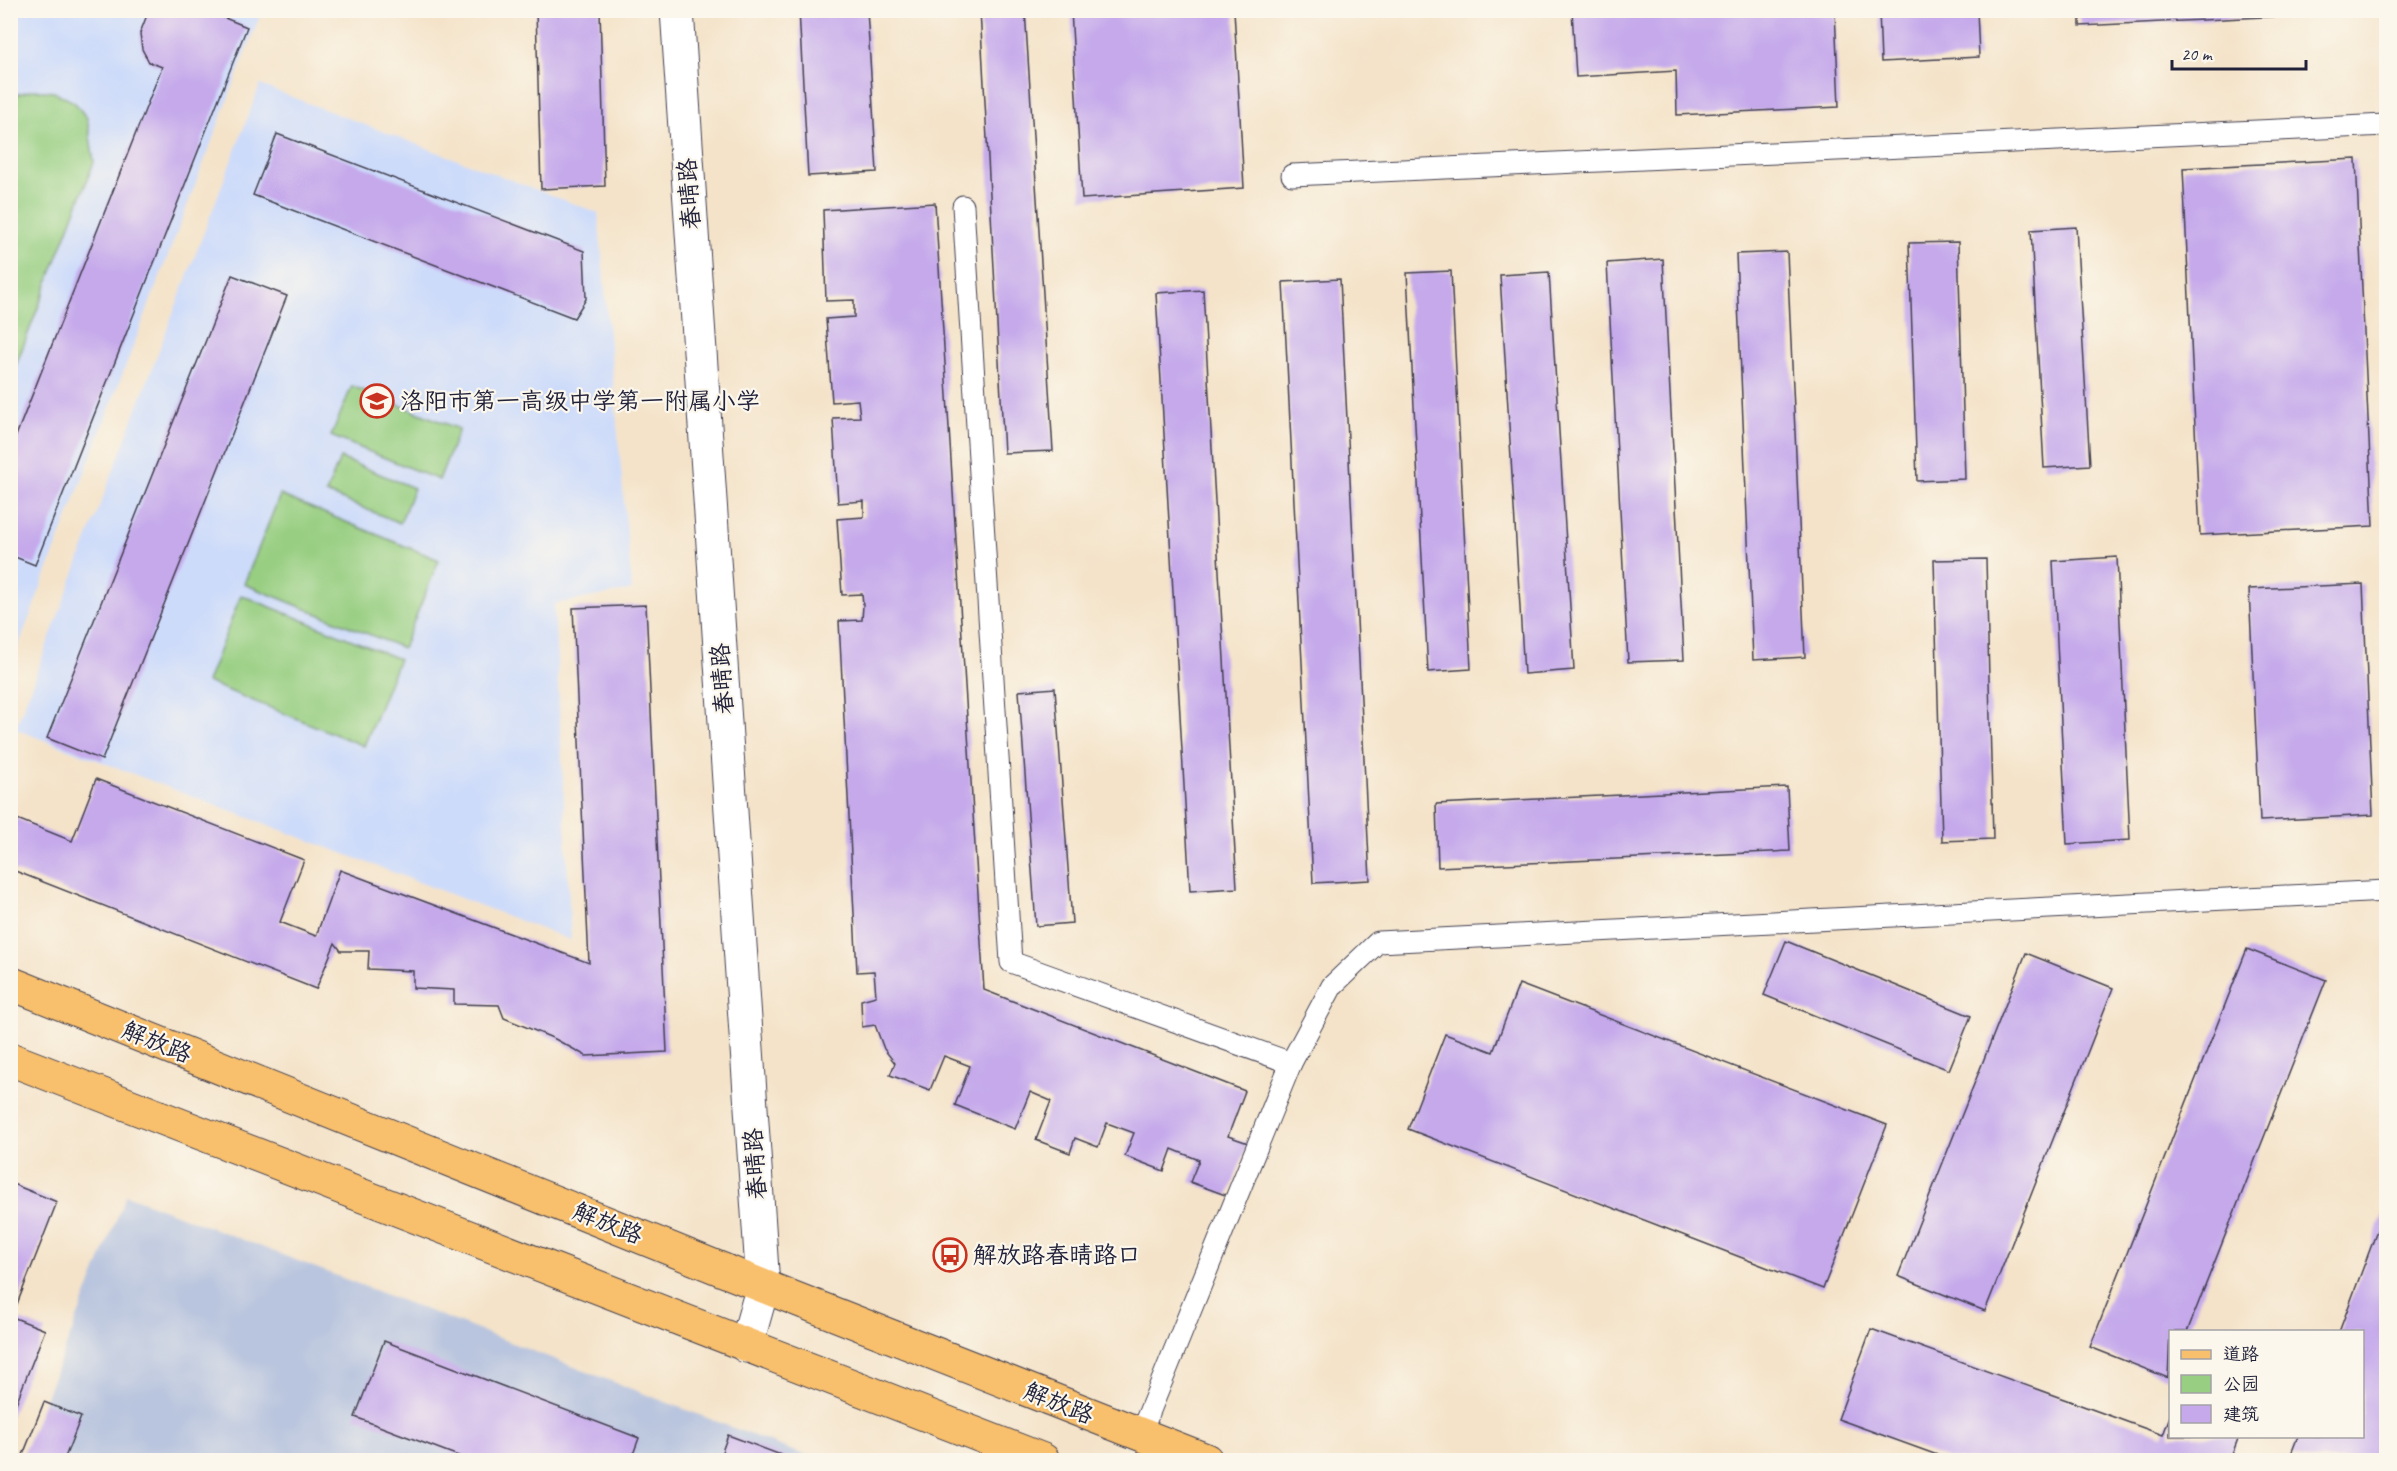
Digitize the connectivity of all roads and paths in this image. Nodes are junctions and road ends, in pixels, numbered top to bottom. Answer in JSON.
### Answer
{"nodes":[{"id":1,"x":677,"y":10,"type":"edge"},
{"id":2,"x":2386,"y":125,"type":"edge"},
{"id":3,"x":1292,"y":175,"type":"dead end"},
{"id":4,"x":963,"y":206,"type":"dead end"},
{"id":5,"x":2386,"y":891,"type":"edge"},
{"id":6,"x":10,"y":983,"type":"edge"},
{"id":7,"x":10,"y":1059,"type":"edge"},
{"id":8,"x":1291,"y":1063,"type":"junction"},
{"id":9,"x":763,"y":1286,"type":"junction"},
{"id":10,"x":746,"y":1346,"type":"junction"},
{"id":11,"x":1140,"y":1435,"type":"junction"},
{"id":12,"x":1043,"y":1461,"type":"edge"},
{"id":13,"x":1206,"y":1461,"type":"edge"}],
"edges":[{"from":1,"to":9,"type":"street","name":"春晴路"},
{"from":2,"to":3,"type":"lane"},
{"from":4,"to":8,"type":"lane"},
{"from":5,"to":8,"type":"lane"},
{"from":6,"to":9,"type":"main road","name":"解放路"},
{"from":7,"to":10,"type":"main road"},
{"from":8,"to":11,"type":"lane"},
{"from":9,"to":10,"type":"street","name":"春晴路"},
{"from":9,"to":11,"type":"main road","name":"解放路"},
{"from":10,"to":12,"type":"main road"},
{"from":11,"to":13,"type":"main road","name":"解放路"}]}
